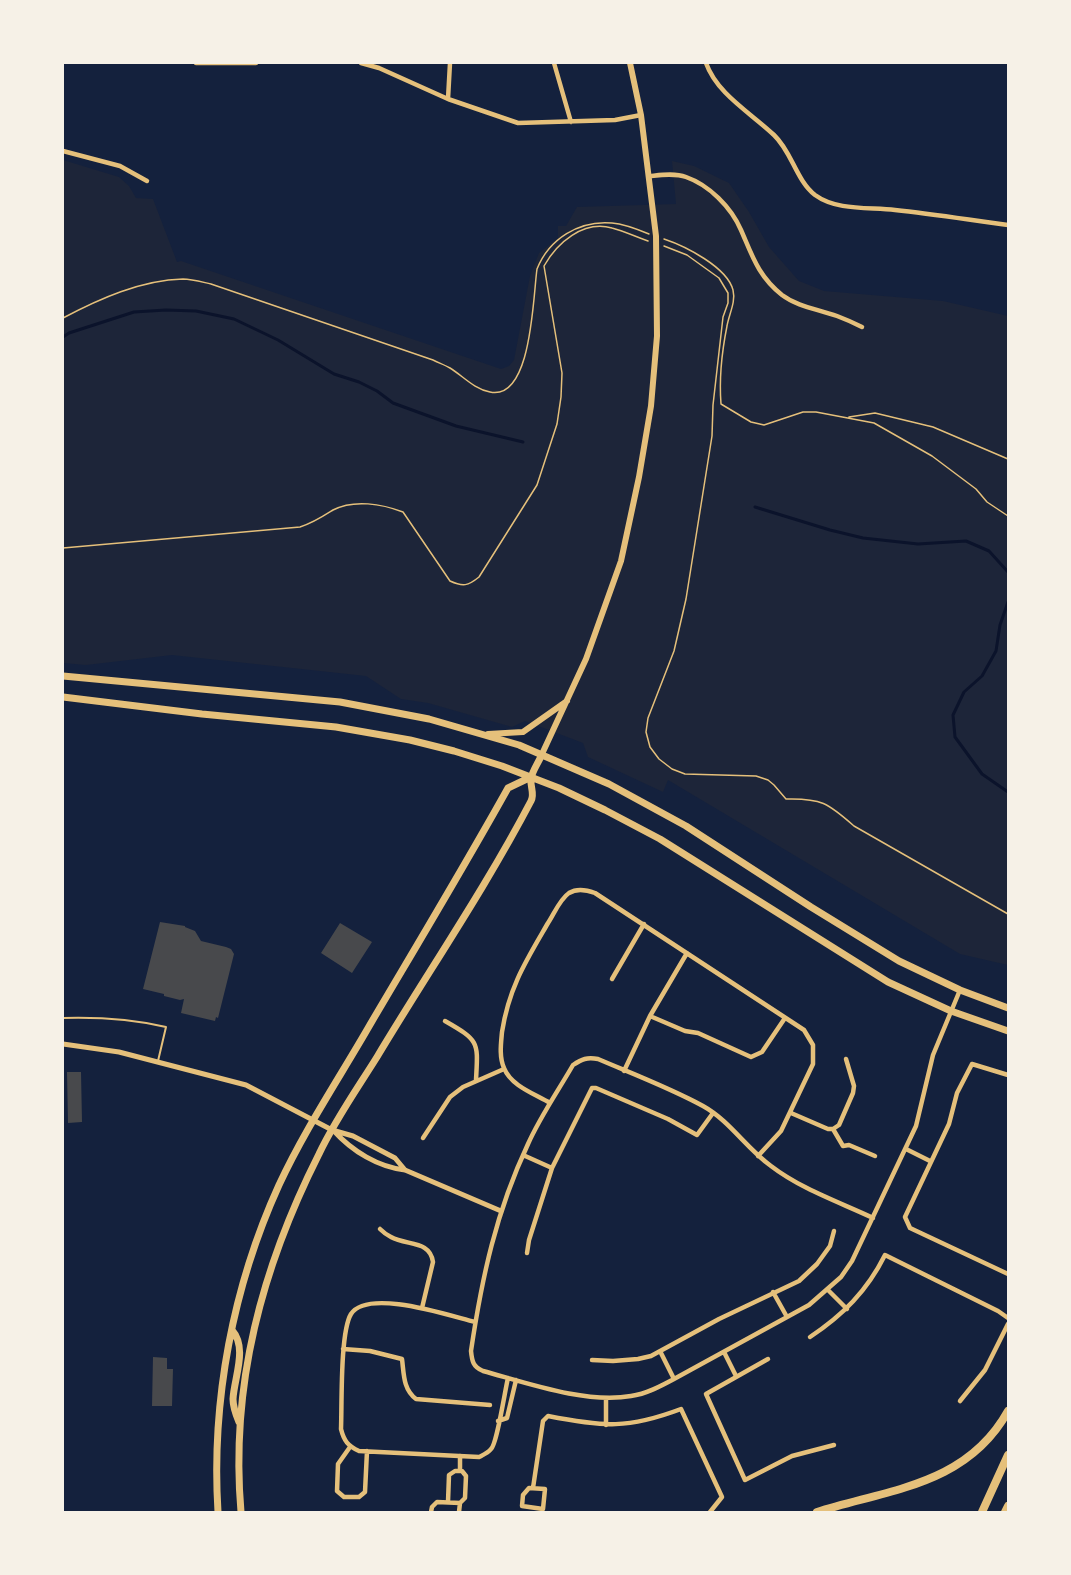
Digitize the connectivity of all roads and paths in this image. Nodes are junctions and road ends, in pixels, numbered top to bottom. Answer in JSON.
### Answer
{"nodes":[{"id":1,"x":196,"y":63,"type":"edge"},
{"id":2,"x":256,"y":63,"type":"edge"},
{"id":3,"x":361,"y":63,"type":"edge"},
{"id":4,"x":450,"y":63,"type":"edge"},
{"id":5,"x":554,"y":63,"type":"edge"},
{"id":6,"x":630,"y":63,"type":"edge"},
{"id":7,"x":706,"y":63,"type":"edge"},
{"id":8,"x":448,"y":99,"type":"junction"},
{"id":9,"x":641,"y":115,"type":"junction"},
{"id":10,"x":571,"y":122,"type":"junction"},
{"id":11,"x":63,"y":151,"type":"edge"},
{"id":12,"x":650,"y":176,"type":"junction"},
{"id":13,"x":147,"y":181,"type":"dead end"},
{"id":14,"x":1008,"y":225,"type":"edge"},
{"id":15,"x":654,"y":243,"type":"dead end"},
{"id":16,"x":665,"y":247,"type":"dead end"},
{"id":17,"x":63,"y":318,"type":"edge"},
{"id":18,"x":862,"y":327,"type":"dead end"},
{"id":19,"x":846,"y":418,"type":"junction"},
{"id":20,"x":1008,"y":459,"type":"edge"},
{"id":21,"x":1008,"y":516,"type":"edge"},
{"id":22,"x":63,"y":548,"type":"edge"},
{"id":23,"x":63,"y":676,"type":"edge"},
{"id":24,"x":63,"y":697,"type":"edge"},
{"id":25,"x":569,"y":699,"type":"junction"},
{"id":26,"x":487,"y":734,"type":"junction"},
{"id":27,"x":542,"y":754,"type":"junction"},
{"id":28,"x":531,"y":777,"type":"junction"},
{"id":29,"x":1008,"y":914,"type":"edge"},
{"id":30,"x":644,"y":924,"type":"junction"},
{"id":31,"x":687,"y":953,"type":"junction"},
{"id":32,"x":612,"y":979,"type":"dead end"},
{"id":33,"x":960,"y":990,"type":"junction"},
{"id":34,"x":1008,"y":1008,"type":"edge"},
{"id":35,"x":951,"y":1011,"type":"junction"},
{"id":36,"x":650,"y":1016,"type":"junction"},
{"id":37,"x":63,"y":1018,"type":"edge"},
{"id":38,"x":785,"y":1018,"type":"junction"},
{"id":39,"x":445,"y":1021,"type":"dead end"},
{"id":40,"x":1008,"y":1031,"type":"edge"},
{"id":41,"x":63,"y":1044,"type":"edge"},
{"id":42,"x":846,"y":1059,"type":"dead end"},
{"id":43,"x":158,"y":1062,"type":"junction"},
{"id":44,"x":504,"y":1069,"type":"junction"},
{"id":45,"x":624,"y":1071,"type":"junction"},
{"id":46,"x":1008,"y":1075,"type":"edge"},
{"id":47,"x":476,"y":1080,"type":"junction"},
{"id":48,"x":550,"y":1103,"type":"junction"},
{"id":49,"x":714,"y":1113,"type":"junction"},
{"id":50,"x":791,"y":1113,"type":"junction"},
{"id":51,"x":314,"y":1119,"type":"junction"},
{"id":52,"x":833,"y":1129,"type":"junction"},
{"id":53,"x":332,"y":1130,"type":"junction"},
{"id":54,"x":423,"y":1138,"type":"dead end"},
{"id":55,"x":906,"y":1149,"type":"junction"},
{"id":56,"x":523,"y":1155,"type":"junction"},
{"id":57,"x":758,"y":1156,"type":"junction"},
{"id":58,"x":875,"y":1156,"type":"dead end"},
{"id":59,"x":930,"y":1161,"type":"junction"},
{"id":60,"x":552,"y":1168,"type":"junction"},
{"id":61,"x":405,"y":1170,"type":"junction"},
{"id":62,"x":501,"y":1211,"type":"junction"},
{"id":63,"x":873,"y":1218,"type":"junction"},
{"id":64,"x":380,"y":1229,"type":"dead end"},
{"id":65,"x":834,"y":1231,"type":"dead end"},
{"id":66,"x":527,"y":1253,"type":"dead end"},
{"id":67,"x":1008,"y":1274,"type":"edge"},
{"id":68,"x":828,"y":1290,"type":"junction"},
{"id":69,"x":773,"y":1292,"type":"junction"},
{"id":70,"x":422,"y":1308,"type":"junction"},
{"id":71,"x":847,"y":1309,"type":"junction"},
{"id":72,"x":787,"y":1317,"type":"junction"},
{"id":73,"x":1008,"y":1318,"type":"edge"},
{"id":74,"x":475,"y":1322,"type":"junction"},
{"id":75,"x":1008,"y":1324,"type":"edge"},
{"id":76,"x":232,"y":1330,"type":"junction"},
{"id":77,"x":810,"y":1337,"type":"dead end"},
{"id":78,"x":343,"y":1349,"type":"junction"},
{"id":79,"x":660,"y":1351,"type":"junction"},
{"id":80,"x":724,"y":1352,"type":"junction"},
{"id":81,"x":768,"y":1359,"type":"dead end"},
{"id":82,"x":592,"y":1360,"type":"dead end"},
{"id":83,"x":736,"y":1376,"type":"junction"},
{"id":84,"x":508,"y":1377,"type":"junction"},
{"id":85,"x":674,"y":1379,"type":"junction"},
{"id":86,"x":516,"y":1380,"type":"junction"},
{"id":87,"x":606,"y":1398,"type":"junction"},
{"id":88,"x":960,"y":1401,"type":"dead end"},
{"id":89,"x":490,"y":1405,"type":"dead end"},
{"id":90,"x":1008,"y":1411,"type":"edge"},
{"id":91,"x":498,"y":1421,"type":"junction"},
{"id":92,"x":240,"y":1425,"type":"junction"},
{"id":93,"x":606,"y":1425,"type":"junction"},
{"id":94,"x":834,"y":1445,"type":"dead end"},
{"id":95,"x":350,"y":1447,"type":"junction"},
{"id":96,"x":367,"y":1451,"type":"junction"},
{"id":97,"x":1008,"y":1455,"type":"edge"},
{"id":98,"x":460,"y":1456,"type":"junction"},
{"id":99,"x":459,"y":1471,"type":"junction"},
{"id":100,"x":533,"y":1488,"type":"junction"},
{"id":101,"x":448,"y":1502,"type":"junction"},
{"id":102,"x":460,"y":1503,"type":"junction"},
{"id":103,"x":1008,"y":1506,"type":"edge"},
{"id":104,"x":218,"y":1512,"type":"edge"},
{"id":105,"x":241,"y":1512,"type":"edge"},
{"id":106,"x":431,"y":1512,"type":"edge"},
{"id":107,"x":459,"y":1512,"type":"edge"},
{"id":108,"x":710,"y":1512,"type":"edge"},
{"id":109,"x":817,"y":1512,"type":"edge"},
{"id":110,"x":982,"y":1512,"type":"edge"},
{"id":111,"x":1005,"y":1512,"type":"edge"}],
"edges":[{"from":1,"to":2,"type":"street"},
{"from":3,"to":8,"type":"street"},
{"from":4,"to":8,"type":"street"},
{"from":5,"to":10,"type":"street"},
{"from":6,"to":9,"type":"main road"},
{"from":7,"to":14,"type":"street"},
{"from":8,"to":10,"type":"street"},
{"from":9,"to":10,"type":"street"},
{"from":9,"to":12,"type":"main road"},
{"from":11,"to":13,"type":"street"},
{"from":12,"to":18,"type":"street"},
{"from":12,"to":25,"type":"main road"},
{"from":15,"to":22,"type":"path"},
{"from":16,"to":29,"type":"path"},
{"from":17,"to":19,"type":"path"},
{"from":19,"to":20,"type":"path"},
{"from":19,"to":21,"type":"path"},
{"from":23,"to":26,"type":"main road"},
{"from":24,"to":28,"type":"main road"},
{"from":25,"to":26,"type":"main road"},
{"from":25,"to":27,"type":"main road"},
{"from":26,"to":27,"type":"main road"},
{"from":27,"to":28,"type":"main road"},
{"from":27,"to":33,"type":"main road"},
{"from":28,"to":35,"type":"main road"},
{"from":28,"to":51,"type":"main road"},
{"from":28,"to":53,"type":"main road"},
{"from":30,"to":31,"type":"street"},
{"from":30,"to":32,"type":"street"},
{"from":30,"to":44,"type":"street"},
{"from":31,"to":36,"type":"street"},
{"from":31,"to":38,"type":"street"},
{"from":33,"to":34,"type":"main road"},
{"from":33,"to":35,"type":"street"},
{"from":35,"to":40,"type":"main road"},
{"from":35,"to":55,"type":"street"},
{"from":36,"to":38,"type":"street"},
{"from":36,"to":45,"type":"street"},
{"from":37,"to":43,"type":"lane"},
{"from":38,"to":50,"type":"street"},
{"from":39,"to":47,"type":"street"},
{"from":41,"to":43,"type":"street"},
{"from":42,"to":52,"type":"street"},
{"from":43,"to":51,"type":"street"},
{"from":44,"to":47,"type":"street"},
{"from":44,"to":48,"type":"street"},
{"from":45,"to":48,"type":"street"},
{"from":45,"to":49,"type":"street"},
{"from":46,"to":59,"type":"street"},
{"from":47,"to":54,"type":"street"},
{"from":48,"to":56,"type":"street"},
{"from":49,"to":57,"type":"street"},
{"from":49,"to":60,"type":"street"},
{"from":50,"to":52,"type":"street"},
{"from":50,"to":57,"type":"street"},
{"from":51,"to":53,"type":"street"},
{"from":51,"to":76,"type":"main road"},
{"from":52,"to":58,"type":"street"},
{"from":53,"to":61,"type":"street"},
{"from":53,"to":61,"type":"street"},
{"from":53,"to":92,"type":"main road"},
{"from":55,"to":59,"type":"street"},
{"from":55,"to":63,"type":"street"},
{"from":56,"to":60,"type":"street"},
{"from":56,"to":62,"type":"street"},
{"from":57,"to":63,"type":"street"},
{"from":59,"to":67,"type":"street"},
{"from":60,"to":66,"type":"street"},
{"from":61,"to":62,"type":"street"},
{"from":62,"to":74,"type":"street"},
{"from":63,"to":68,"type":"street"},
{"from":64,"to":70,"type":"street"},
{"from":65,"to":69,"type":"street"},
{"from":68,"to":71,"type":"street"},
{"from":68,"to":72,"type":"street"},
{"from":69,"to":72,"type":"street"},
{"from":69,"to":79,"type":"street"},
{"from":70,"to":74,"type":"street"},
{"from":70,"to":78,"type":"street"},
{"from":71,"to":73,"type":"street"},
{"from":71,"to":77,"type":"street"},
{"from":72,"to":80,"type":"street"},
{"from":74,"to":84,"type":"street"},
{"from":75,"to":88,"type":"street"},
{"from":76,"to":92,"type":"main road"},
{"from":76,"to":104,"type":"main road"},
{"from":78,"to":89,"type":"street"},
{"from":78,"to":95,"type":"street"},
{"from":79,"to":82,"type":"street"},
{"from":79,"to":85,"type":"street"},
{"from":80,"to":83,"type":"street"},
{"from":80,"to":85,"type":"street"},
{"from":81,"to":83,"type":"street"},
{"from":83,"to":94,"type":"street"},
{"from":84,"to":86,"type":"street"},
{"from":84,"to":91,"type":"street"},
{"from":85,"to":87,"type":"street"},
{"from":86,"to":87,"type":"street"},
{"from":86,"to":91,"type":"street"},
{"from":87,"to":93,"type":"street"},
{"from":90,"to":109,"type":"highway"},
{"from":91,"to":98,"type":"street"},
{"from":92,"to":105,"type":"main road"},
{"from":93,"to":100,"type":"street"},
{"from":93,"to":108,"type":"street"},
{"from":95,"to":96,"type":"street"},
{"from":95,"to":96,"type":"street"},
{"from":96,"to":98,"type":"street"},
{"from":97,"to":110,"type":"highway"},
{"from":98,"to":99,"type":"street"},
{"from":99,"to":101,"type":"street"},
{"from":99,"to":102,"type":"street"},
{"from":100,"to":100,"type":"street"},
{"from":101,"to":102,"type":"street"},
{"from":101,"to":106,"type":"street"},
{"from":102,"to":107,"type":"street"},
{"from":103,"to":111,"type":"highway"}]}
